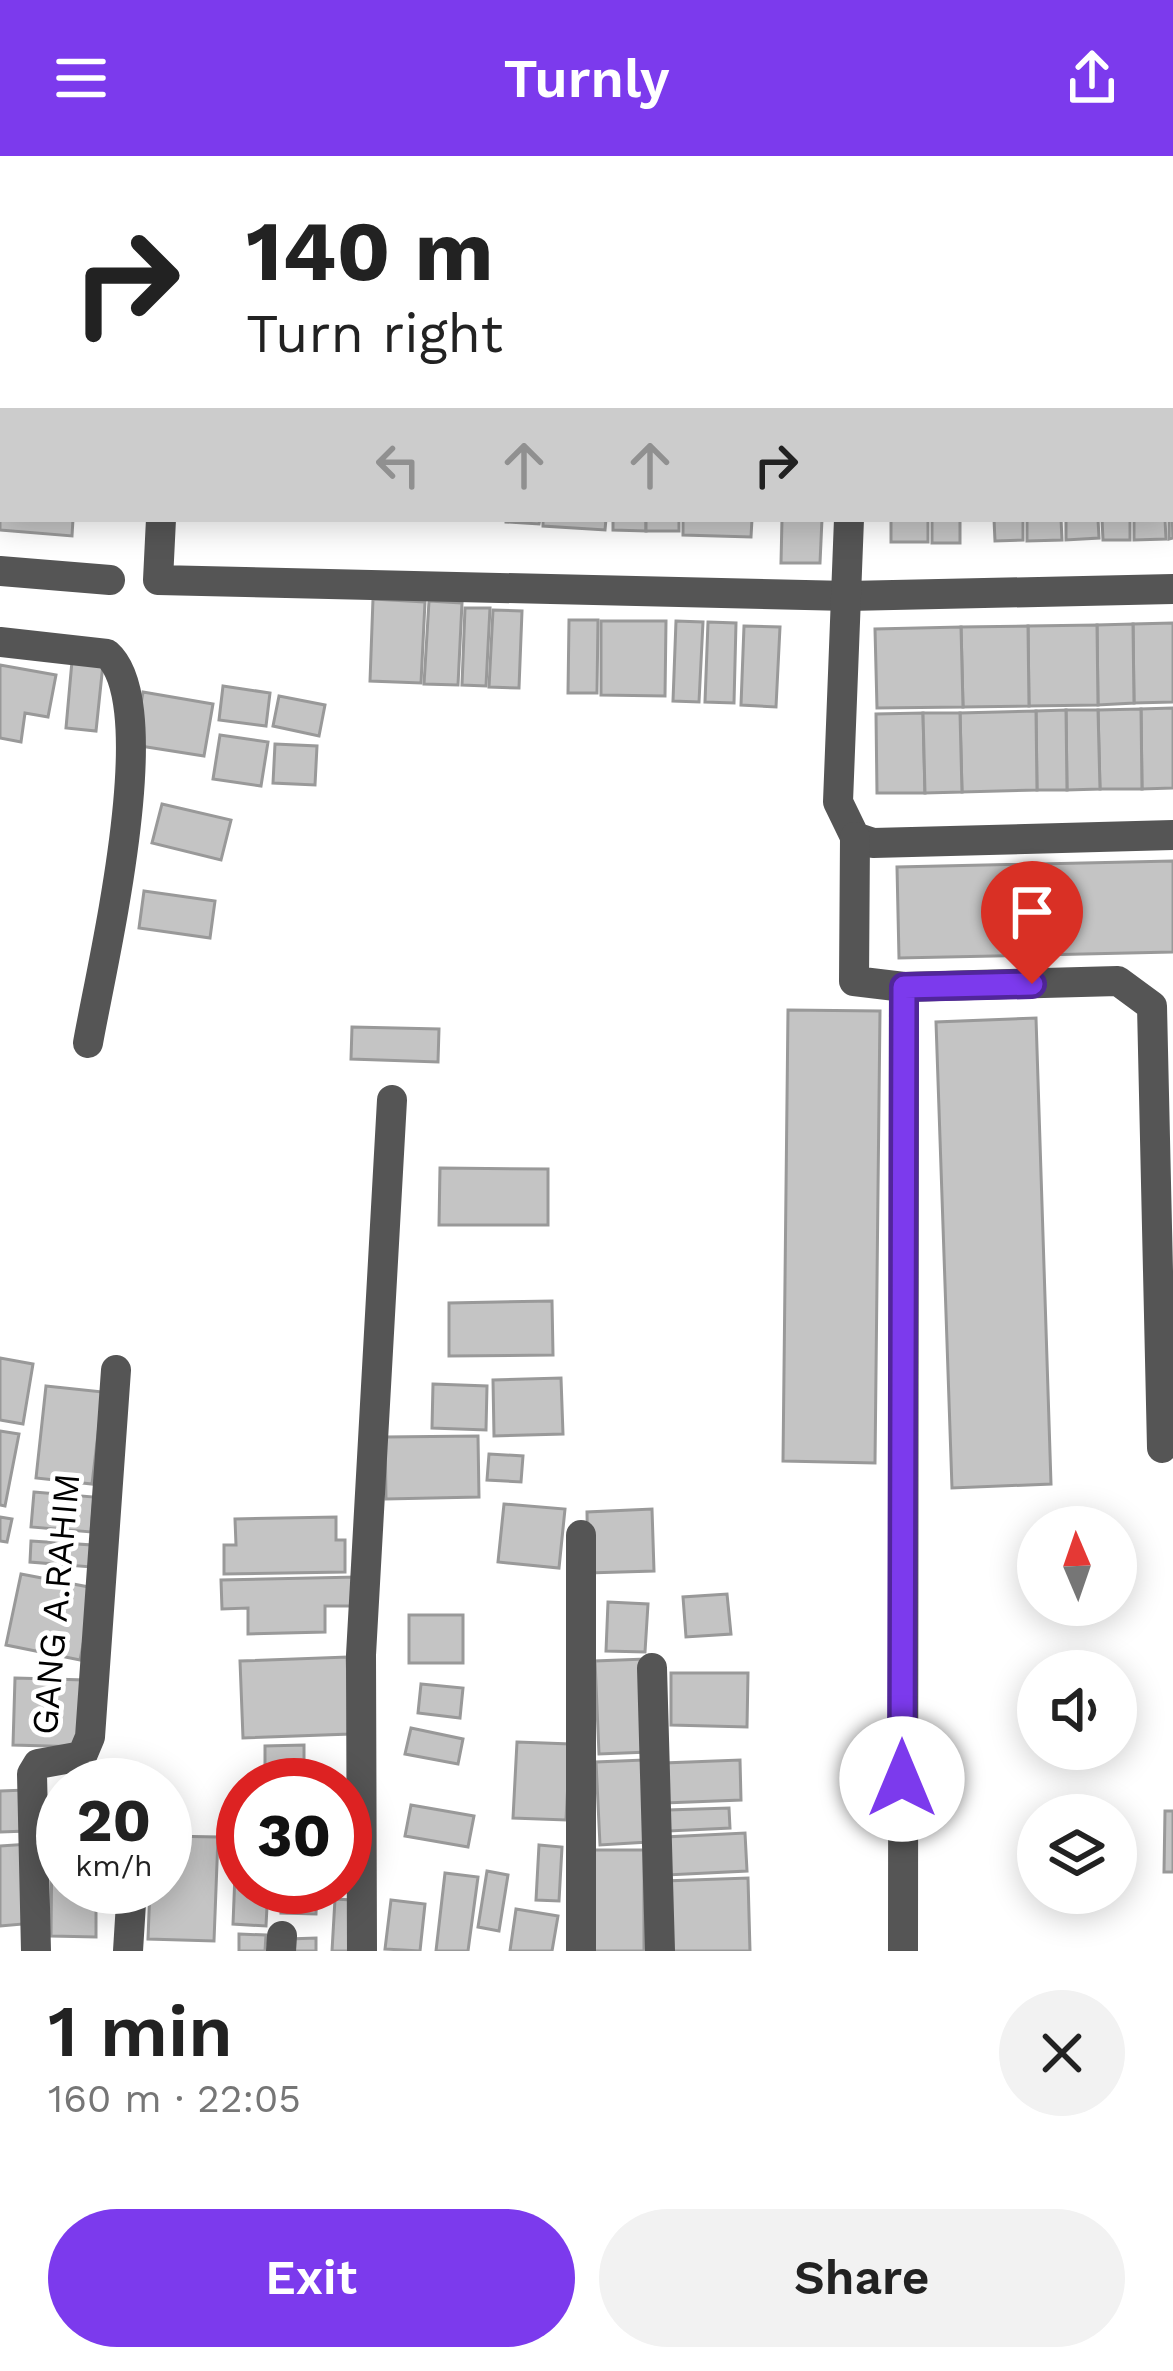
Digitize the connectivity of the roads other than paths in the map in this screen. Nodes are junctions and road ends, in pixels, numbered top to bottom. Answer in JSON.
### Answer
{"nodes":[{"id":1,"x":161,"y":522,"type":"edge"},
{"id":2,"x":849,"y":522,"type":"edge"},
{"id":3,"x":0,"y":571,"type":"edge"},
{"id":4,"x":110,"y":580,"type":"dead end"},
{"id":5,"x":1173,"y":589,"type":"edge"},
{"id":6,"x":848,"y":596,"type":"junction"},
{"id":7,"x":0,"y":642,"type":"edge"},
{"id":8,"x":1173,"y":835,"type":"edge"},
{"id":9,"x":855,"y":837,"type":"junction"},
{"id":10,"x":904,"y":987,"type":"junction"},
{"id":11,"x":88,"y":1043,"type":"dead end"},
{"id":12,"x":392,"y":1100,"type":"dead end"},
{"id":13,"x":116,"y":1370,"type":"dead end"},
{"id":14,"x":1162,"y":1448,"type":"dead end"},
{"id":15,"x":581,"y":1534,"type":"dead end"},
{"id":16,"x":652,"y":1668,"type":"dead end"},
{"id":17,"x":130,"y":1914,"type":"edge"},
{"id":18,"x":36,"y":1951,"type":"edge"},
{"id":19,"x":128,"y":1951,"type":"edge"},
{"id":20,"x":362,"y":1951,"type":"edge"},
{"id":21,"x":581,"y":1951,"type":"edge"},
{"id":22,"x":660,"y":1951,"type":"edge"},
{"id":23,"x":903,"y":1951,"type":"edge"}],
"edges":[{"from":1,"to":6,"type":"street"},
{"from":2,"to":6,"type":"street"},
{"from":3,"to":4,"type":"street"},
{"from":5,"to":6,"type":"street"},
{"from":6,"to":9,"type":"street"},
{"from":7,"to":11,"type":"street"},
{"from":8,"to":9,"type":"street"},
{"from":9,"to":10,"type":"street"},
{"from":10,"to":14,"type":"street"},
{"from":10,"to":23,"type":"street"},
{"from":12,"to":20,"type":"street"},
{"from":13,"to":18,"type":"street","name":"GANG A.RAHIM"},
{"from":15,"to":21,"type":"street"},
{"from":16,"to":22,"type":"street"},
{"from":17,"to":19,"type":"street"}]}
